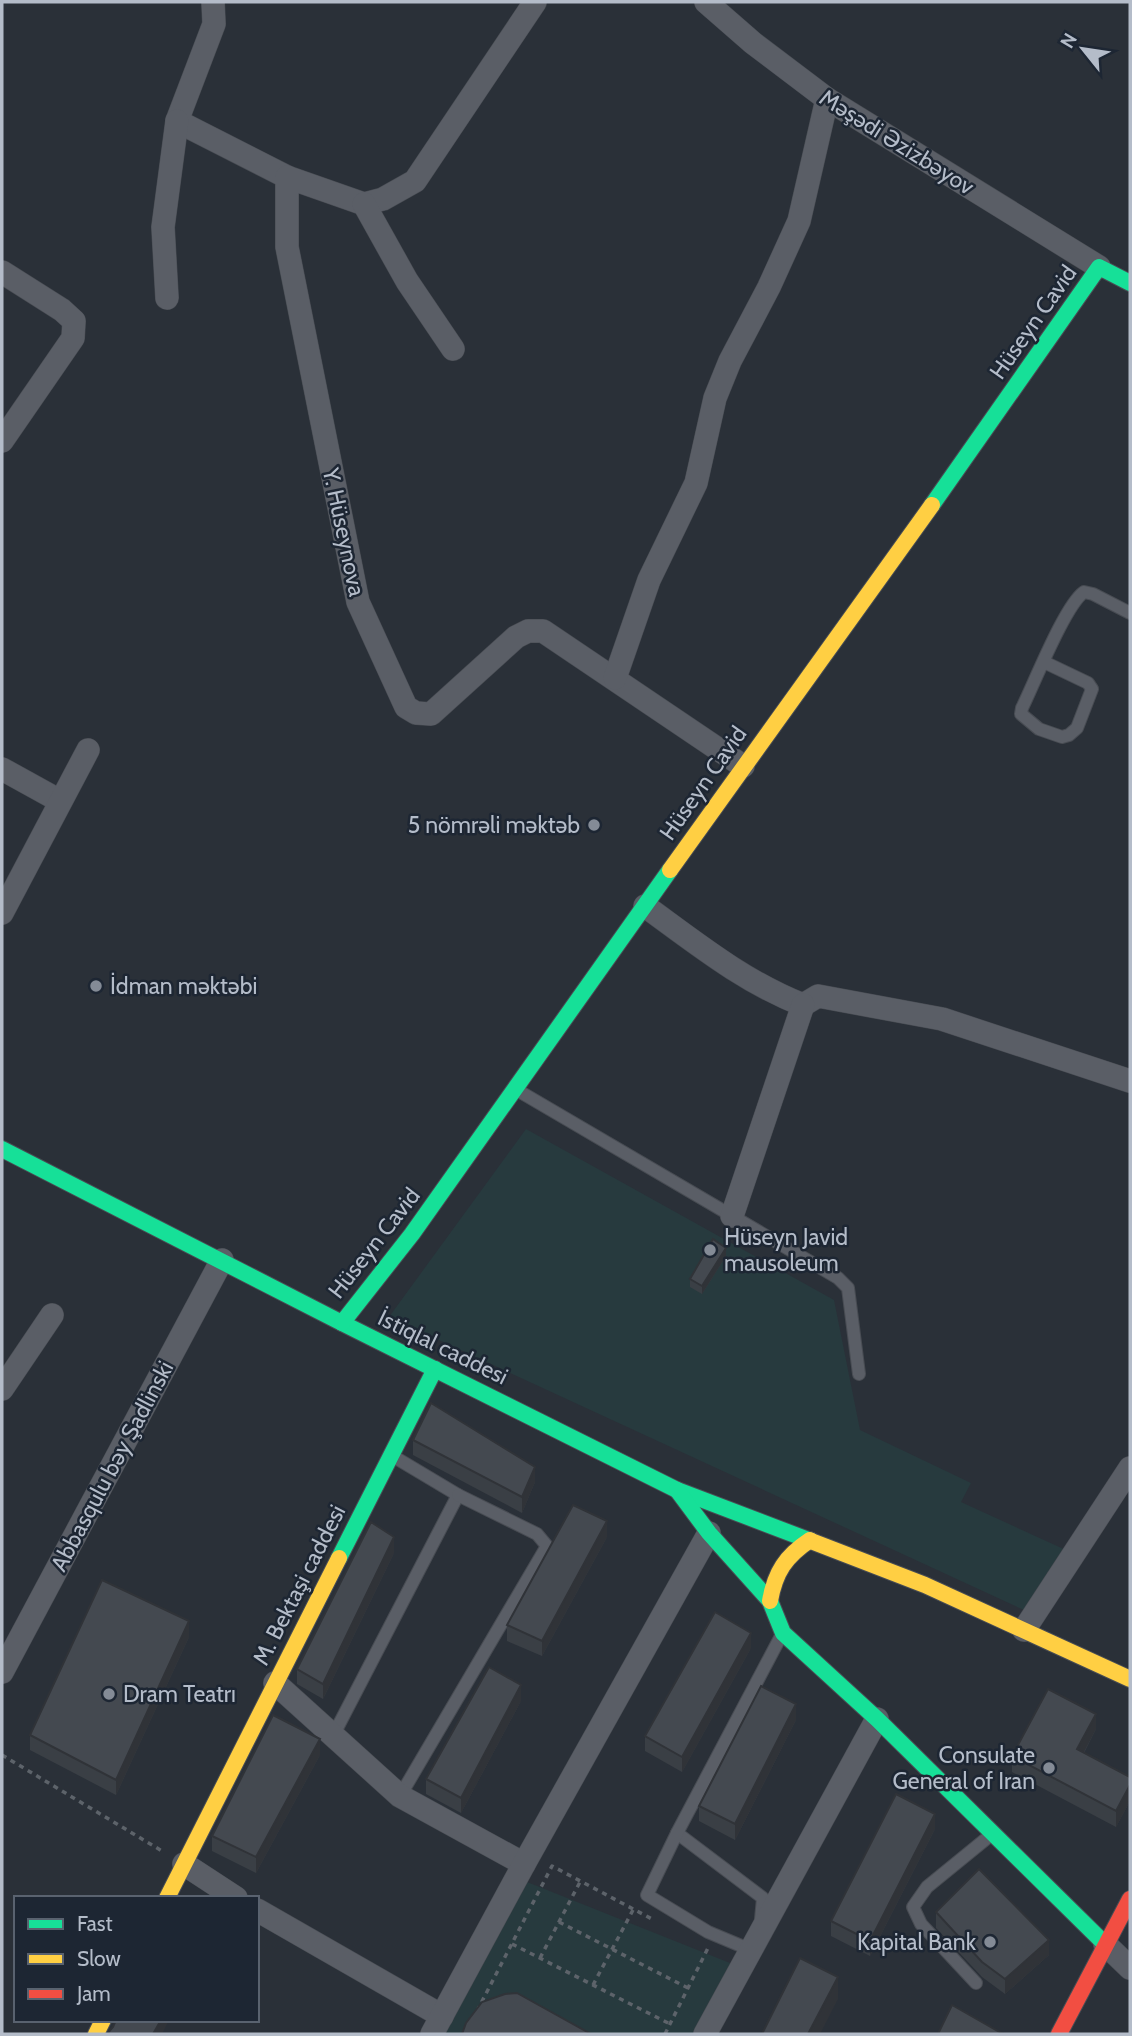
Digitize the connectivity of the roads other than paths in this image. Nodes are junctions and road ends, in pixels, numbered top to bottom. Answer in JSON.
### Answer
{"nodes":[{"id":1,"x":213,"y":2,"type":"edge"},
{"id":2,"x":535,"y":2,"type":"edge"},
{"id":3,"x":706,"y":2,"type":"edge"},
{"id":4,"x":827,"y":99,"type":"junction"},
{"id":5,"x":177,"y":121,"type":"junction"},
{"id":6,"x":287,"y":177,"type":"junction"},
{"id":7,"x":364,"y":204,"type":"junction"},
{"id":8,"x":1099,"y":267,"type":"junction"},
{"id":9,"x":2,"y":272,"type":"edge"},
{"id":10,"x":1130,"y":283,"type":"edge"},
{"id":11,"x":167,"y":298,"type":"dead end"},
{"id":12,"x":453,"y":349,"type":"dead end"},
{"id":13,"x":2,"y":441,"type":"edge"},
{"id":14,"x":1130,"y":612,"type":"edge"},
{"id":15,"x":1044,"y":662,"type":"junction"},
{"id":16,"x":615,"y":678,"type":"junction"},
{"id":17,"x":88,"y":750,"type":"dead end"},
{"id":18,"x":743,"y":766,"type":"junction"},
{"id":19,"x":2,"y":769,"type":"edge"},
{"id":20,"x":60,"y":802,"type":"junction"},
{"id":21,"x":645,"y":906,"type":"junction"},
{"id":22,"x":2,"y":913,"type":"edge"},
{"id":23,"x":803,"y":1005,"type":"junction"},
{"id":24,"x":1130,"y":1081,"type":"edge"},
{"id":25,"x":516,"y":1090,"type":"junction"},
{"id":26,"x":2,"y":1149,"type":"edge"},
{"id":27,"x":732,"y":1216,"type":"junction"},
{"id":28,"x":222,"y":1260,"type":"junction"},
{"id":29,"x":52,"y":1315,"type":"dead end"},
{"id":30,"x":342,"y":1323,"type":"junction"},
{"id":31,"x":435,"y":1369,"type":"junction"},
{"id":32,"x":859,"y":1374,"type":"dead end"},
{"id":33,"x":2,"y":1389,"type":"edge"},
{"id":34,"x":391,"y":1455,"type":"junction"},
{"id":35,"x":1130,"y":1468,"type":"edge"},
{"id":36,"x":677,"y":1490,"type":"junction"},
{"id":37,"x":458,"y":1495,"type":"junction"},
{"id":38,"x":709,"y":1533,"type":"junction"},
{"id":39,"x":810,"y":1540,"type":"junction"},
{"id":40,"x":770,"y":1601,"type":"junction"},
{"id":41,"x":1024,"y":1630,"type":"junction"},
{"id":42,"x":783,"y":1633,"type":"junction"},
{"id":43,"x":2,"y":1672,"type":"edge"},
{"id":44,"x":1130,"y":1679,"type":"edge"},
{"id":45,"x":275,"y":1683,"type":"junction"},
{"id":46,"x":877,"y":1719,"type":"junction"},
{"id":47,"x":334,"y":1734,"type":"junction"},
{"id":48,"x":400,"y":1796,"type":"junction"},
{"id":49,"x":677,"y":1833,"type":"junction"},
{"id":50,"x":993,"y":1834,"type":"junction"},
{"id":51,"x":184,"y":1864,"type":"junction"},
{"id":52,"x":524,"y":1864,"type":"junction"},
{"id":53,"x":168,"y":1896,"type":"edge"},
{"id":54,"x":233,"y":1896,"type":"edge"},
{"id":55,"x":1130,"y":1899,"type":"edge"},
{"id":56,"x":259,"y":1911,"type":"edge"},
{"id":57,"x":760,"y":1929,"type":"junction"},
{"id":58,"x":1105,"y":1944,"type":"junction"},
{"id":59,"x":751,"y":1950,"type":"junction"},
{"id":60,"x":1130,"y":1968,"type":"edge"},
{"id":61,"x":976,"y":1983,"type":"dead end"},
{"id":62,"x":437,"y":2025,"type":"edge"},
{"id":63,"x":705,"y":2034,"type":"edge"},
{"id":64,"x":1059,"y":2034,"type":"edge"}],
"edges":[{"from":1,"to":5,"type":"street"},
{"from":2,"to":7,"type":"street"},
{"from":3,"to":4,"type":"street","name":"Məşədi Əzizbəyov"},
{"from":4,"to":8,"type":"street","name":"Məşədi Əzizbəyov"},
{"from":4,"to":16,"type":"street"},
{"from":5,"to":6,"type":"street"},
{"from":5,"to":11,"type":"street"},
{"from":6,"to":7,"type":"street"},
{"from":6,"to":16,"type":"street","name":"Y. Hüseynova"},
{"from":7,"to":12,"type":"street"},
{"from":8,"to":10,"type":"main road"},
{"from":8,"to":18,"type":"main road","name":"Hüseyn Cavid"},
{"from":9,"to":13,"type":"street"},
{"from":14,"to":15,"type":"lane"},
{"from":15,"to":15,"type":"lane"},
{"from":16,"to":18,"type":"street","name":"Y. Hüseynova"},
{"from":17,"to":20,"type":"street"},
{"from":18,"to":21,"type":"main road","name":"Hüseyn Cavid"},
{"from":19,"to":20,"type":"street"},
{"from":20,"to":22,"type":"street"},
{"from":21,"to":23,"type":"street"},
{"from":21,"to":25,"type":"main road","name":"Hüseyn Cavid"},
{"from":23,"to":24,"type":"street"},
{"from":23,"to":27,"type":"street"},
{"from":25,"to":27,"type":"lane"},
{"from":25,"to":30,"type":"main road","name":"Hüseyn Cavid"},
{"from":26,"to":28,"type":"main road","name":"İstiqlal caddesi"},
{"from":27,"to":32,"type":"lane"},
{"from":28,"to":30,"type":"main road","name":"İstiqlal caddesi"},
{"from":28,"to":43,"type":"street","name":"Abbasqulu bəy Şadlinski"},
{"from":29,"to":33,"type":"street"},
{"from":30,"to":31,"type":"main road","name":"İstiqlal caddesi"},
{"from":31,"to":34,"type":"main road","name":"M. Bektaşi caddesi"},
{"from":31,"to":36,"type":"main road","name":"İstiqlal caddesi"},
{"from":34,"to":37,"type":"lane"},
{"from":34,"to":45,"type":"main road","name":"M. Bektaşi caddesi"},
{"from":35,"to":41,"type":"street"},
{"from":36,"to":38,"type":"main road"},
{"from":36,"to":39,"type":"main road","name":"İstiqlal caddesi"},
{"from":37,"to":47,"type":"lane"},
{"from":37,"to":48,"type":"lane"},
{"from":38,"to":40,"type":"main road"},
{"from":38,"to":52,"type":"street"},
{"from":39,"to":40,"type":"main road"},
{"from":39,"to":41,"type":"main road","name":"İstiqlal caddesi"},
{"from":40,"to":42,"type":"main road"},
{"from":41,"to":44,"type":"main road","name":"İstiqlal caddesi"},
{"from":42,"to":46,"type":"main road"},
{"from":42,"to":49,"type":"lane"},
{"from":45,"to":47,"type":"street"},
{"from":45,"to":51,"type":"main road","name":"M. Bektaşi caddesi"},
{"from":46,"to":50,"type":"main road"},
{"from":46,"to":57,"type":"street"},
{"from":47,"to":48,"type":"street"},
{"from":48,"to":52,"type":"street"},
{"from":49,"to":57,"type":"lane"},
{"from":49,"to":59,"type":"lane"},
{"from":50,"to":58,"type":"main road"},
{"from":50,"to":61,"type":"lane"},
{"from":51,"to":53,"type":"main road","name":"M. Bektaşi caddesi"},
{"from":51,"to":54,"type":"street"},
{"from":52,"to":62,"type":"street"},
{"from":55,"to":58,"type":"main road"},
{"from":56,"to":62,"type":"street"},
{"from":57,"to":59,"type":"street"},
{"from":58,"to":60,"type":"street"},
{"from":58,"to":64,"type":"main road"},
{"from":59,"to":63,"type":"street"}]}
